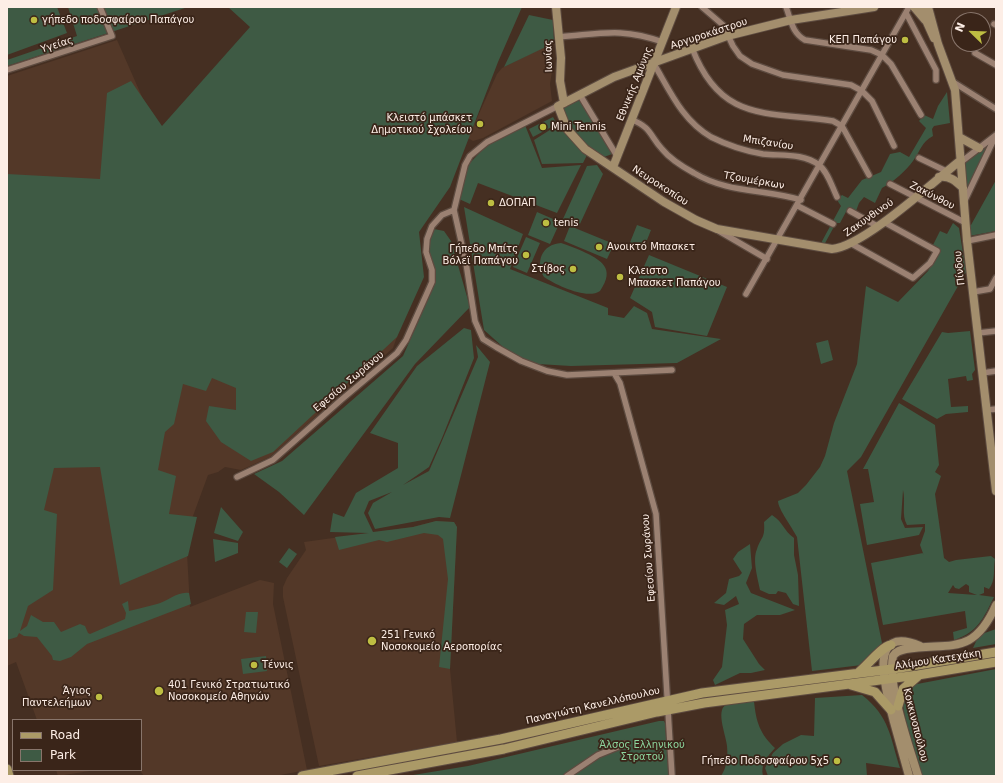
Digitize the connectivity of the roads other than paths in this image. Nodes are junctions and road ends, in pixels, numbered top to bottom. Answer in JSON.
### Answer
{"nodes":[{"id":1,"x":100,"y":7,"type":"edge"},
{"id":2,"x":556,"y":7,"type":"edge"},
{"id":3,"x":676,"y":7,"type":"edge"},
{"id":4,"x":702,"y":7,"type":"edge"},
{"id":5,"x":786,"y":7,"type":"edge"},
{"id":6,"x":874,"y":7,"type":"edge"},
{"id":7,"x":909,"y":7,"type":"edge"},
{"id":8,"x":914,"y":7,"type":"edge"},
{"id":9,"x":924,"y":7,"type":"edge"},
{"id":10,"x":928,"y":7,"type":"edge"},
{"id":11,"x":906,"y":13,"type":"junction"},
{"id":12,"x":791,"y":20,"type":"junction"},
{"id":13,"x":927,"y":24,"type":"junction"},
{"id":14,"x":727,"y":36,"type":"junction"},
{"id":15,"x":558,"y":37,"type":"junction"},
{"id":16,"x":663,"y":42,"type":"junction"},
{"id":17,"x":938,"y":44,"type":"junction"},
{"id":18,"x":692,"y":48,"type":"junction"},
{"id":19,"x":976,"y":53,"type":"dead end"},
{"id":20,"x":882,"y":55,"type":"junction"},
{"id":21,"x":654,"y":64,"type":"junction"},
{"id":22,"x":996,"y":65,"type":"edge"},
{"id":23,"x":7,"y":70,"type":"edge"},
{"id":24,"x":936,"y":80,"type":"dead end"},
{"id":25,"x":952,"y":82,"type":"junction"},
{"id":26,"x":862,"y":91,"type":"junction"},
{"id":27,"x":580,"y":95,"type":"junction"},
{"id":28,"x":561,"y":104,"type":"junction"},
{"id":29,"x":996,"y":109,"type":"edge"},
{"id":30,"x":922,"y":115,"type":"dead end"},
{"id":31,"x":632,"y":120,"type":"junction"},
{"id":32,"x":842,"y":126,"type":"junction"},
{"id":33,"x":996,"y":135,"type":"edge"},
{"id":34,"x":959,"y":137,"type":"junction"},
{"id":35,"x":894,"y":146,"type":"dead end"},
{"id":36,"x":978,"y":148,"type":"junction"},
{"id":37,"x":618,"y":156,"type":"junction"},
{"id":38,"x":919,"y":158,"type":"dead end"},
{"id":39,"x":961,"y":161,"type":"junction"},
{"id":40,"x":820,"y":166,"type":"junction"},
{"id":41,"x":613,"y":167,"type":"junction"},
{"id":42,"x":946,"y":171,"type":"junction"},
{"id":43,"x":869,"y":175,"type":"dead end"},
{"id":44,"x":939,"y":177,"type":"junction"},
{"id":45,"x":890,"y":184,"type":"dead end"},
{"id":46,"x":963,"y":188,"type":"junction"},
{"id":47,"x":837,"y":196,"type":"dead end"},
{"id":48,"x":916,"y":197,"type":"junction"},
{"id":49,"x":801,"y":200,"type":"junction"},
{"id":50,"x":964,"y":202,"type":"junction"},
{"id":51,"x":798,"y":206,"type":"junction"},
{"id":52,"x":454,"y":210,"type":"junction"},
{"id":53,"x":850,"y":210,"type":"dead end"},
{"id":54,"x":966,"y":223,"type":"junction"},
{"id":55,"x":833,"y":224,"type":"dead end"},
{"id":56,"x":881,"y":224,"type":"junction"},
{"id":57,"x":717,"y":229,"type":"junction"},
{"id":58,"x":996,"y":235,"type":"edge"},
{"id":59,"x":779,"y":239,"type":"junction"},
{"id":60,"x":967,"y":241,"type":"junction"},
{"id":61,"x":852,"y":244,"type":"junction"},
{"id":62,"x":767,"y":259,"type":"junction"},
{"id":63,"x":996,"y":278,"type":"edge"},
{"id":64,"x":973,"y":292,"type":"junction"},
{"id":65,"x":746,"y":294,"type":"dead end"},
{"id":66,"x":996,"y":331,"type":"edge"},
{"id":67,"x":978,"y":333,"type":"junction"},
{"id":68,"x":672,"y":370,"type":"dead end"},
{"id":69,"x":996,"y":371,"type":"edge"},
{"id":70,"x":614,"y":374,"type":"junction"},
{"id":71,"x":982,"y":374,"type":"junction"},
{"id":72,"x":996,"y":409,"type":"edge"},
{"id":73,"x":987,"y":410,"type":"junction"},
{"id":74,"x":237,"y":477,"type":"dead end"},
{"id":75,"x":995,"y":477,"type":"edge"},
{"id":76,"x":996,"y":491,"type":"edge"},
{"id":77,"x":996,"y":605,"type":"edge"},
{"id":78,"x":891,"y":645,"type":"junction"},
{"id":79,"x":920,"y":647,"type":"junction"},
{"id":80,"x":996,"y":652,"type":"edge"},
{"id":81,"x":996,"y":662,"type":"edge"},
{"id":82,"x":887,"y":669,"type":"junction"},
{"id":83,"x":858,"y":672,"type":"junction"},
{"id":84,"x":918,"y":675,"type":"junction"},
{"id":85,"x":893,"y":678,"type":"junction"},
{"id":86,"x":883,"y":680,"type":"junction"},
{"id":87,"x":846,"y":684,"type":"junction"},
{"id":88,"x":667,"y":700,"type":"junction"},
{"id":89,"x":894,"y":708,"type":"junction"},
{"id":90,"x":667,"y":710,"type":"junction"},
{"id":91,"x":625,"y":744,"type":"dead end"},
{"id":92,"x":7,"y":769,"type":"edge"},
{"id":93,"x":9,"y":776,"type":"edge"},
{"id":94,"x":302,"y":776,"type":"edge"},
{"id":95,"x":357,"y":776,"type":"edge"},
{"id":96,"x":567,"y":776,"type":"edge"},
{"id":97,"x":672,"y":776,"type":"edge"},
{"id":98,"x":909,"y":776,"type":"edge"},
{"id":99,"x":918,"y":776,"type":"edge"}],
"edges":[{"from":1,"to":23,"type":"street","name":"Υγείας"},
{"from":2,"to":15,"type":"street","name":"Ιωνίας"},
{"from":3,"to":16,"type":"street","name":"Εθνικής Αμύνης"},
{"from":4,"to":14,"type":"street"},
{"from":5,"to":12,"type":"street"},
{"from":6,"to":12,"type":"street","name":"Αργυροκάστρου"},
{"from":7,"to":11,"type":"street"},
{"from":8,"to":13,"type":"street"},
{"from":9,"to":13,"type":"street","name":"Πίνδου"},
{"from":10,"to":17,"type":"street","name":"Πίνδου"},
{"from":11,"to":20,"type":"street"},
{"from":11,"to":24,"type":"street"},
{"from":12,"to":14,"type":"street","name":"Αργυροκάστρου"},
{"from":12,"to":20,"type":"street"},
{"from":13,"to":17,"type":"street","name":"Πίνδου"},
{"from":14,"to":18,"type":"street","name":"Αργυροκάστρου"},
{"from":14,"to":26,"type":"street"},
{"from":15,"to":16,"type":"street"},
{"from":15,"to":28,"type":"street","name":"Ιωνίας"},
{"from":16,"to":21,"type":"street","name":"Εθνικής Αμύνης"},
{"from":17,"to":25,"type":"street","name":"Πίνδου"},
{"from":18,"to":21,"type":"street","name":"Αργυροκάστρου"},
{"from":18,"to":32,"type":"street"},
{"from":19,"to":22,"type":"street"},
{"from":20,"to":26,"type":"street"},
{"from":20,"to":30,"type":"street"},
{"from":21,"to":27,"type":"street","name":"Αργυροκάστρου"},
{"from":21,"to":31,"type":"street","name":"Εθνικής Αμύνης"},
{"from":21,"to":40,"type":"street","name":"Μπιζανίου"},
{"from":25,"to":29,"type":"street"},
{"from":25,"to":34,"type":"street","name":"Πίνδου"},
{"from":26,"to":32,"type":"street"},
{"from":26,"to":35,"type":"street"},
{"from":27,"to":28,"type":"street","name":"Αργυροκάστρου"},
{"from":27,"to":37,"type":"street"},
{"from":28,"to":41,"type":"street","name":"Νευροκοπίου"},
{"from":28,"to":52,"type":"street"},
{"from":31,"to":37,"type":"street","name":"Εθνικής Αμύνης"},
{"from":31,"to":49,"type":"street","name":"Τζουμέρκων"},
{"from":32,"to":40,"type":"street"},
{"from":32,"to":43,"type":"street"},
{"from":33,"to":36,"type":"street","name":"Ζακυνθινού"},
{"from":33,"to":50,"type":"street"},
{"from":34,"to":36,"type":"street"},
{"from":34,"to":39,"type":"street","name":"Πίνδου"},
{"from":36,"to":39,"type":"street","name":"Ζακυνθινού"},
{"from":37,"to":41,"type":"street","name":"Εθνικής Αμύνης"},
{"from":38,"to":42,"type":"street"},
{"from":39,"to":42,"type":"street","name":"Ζακυνθινού"},
{"from":39,"to":46,"type":"street","name":"Πίνδου"},
{"from":40,"to":47,"type":"street"},
{"from":40,"to":49,"type":"street"},
{"from":41,"to":57,"type":"street","name":"Νευροκοπίου"},
{"from":42,"to":44,"type":"street","name":"Ζακυνθινού"},
{"from":44,"to":46,"type":"street"},
{"from":44,"to":48,"type":"street","name":"Ζακυνθινού"},
{"from":45,"to":48,"type":"street","name":"Ζακύνθου"},
{"from":46,"to":50,"type":"street","name":"Πίνδου"},
{"from":48,"to":54,"type":"street","name":"Ζακύνθου"},
{"from":48,"to":56,"type":"street","name":"Ζακυνθινού"},
{"from":49,"to":51,"type":"street"},
{"from":50,"to":54,"type":"street","name":"Πίνδου"},
{"from":51,"to":55,"type":"street"},
{"from":51,"to":59,"type":"street"},
{"from":52,"to":70,"type":"street"},
{"from":52,"to":74,"type":"street","name":"Εφεσίου Σωράνου"},
{"from":53,"to":56,"type":"street"},
{"from":54,"to":60,"type":"street","name":"Πίνδου"},
{"from":56,"to":61,"type":"street","name":"Ζακυνθινού"},
{"from":56,"to":61,"type":"street"},
{"from":57,"to":59,"type":"street","name":"Νευροκοπίου"},
{"from":57,"to":62,"type":"street"},
{"from":58,"to":60,"type":"street"},
{"from":59,"to":61,"type":"street","name":"Ζακυνθινού"},
{"from":59,"to":62,"type":"street"},
{"from":60,"to":64,"type":"street","name":"Πίνδου"},
{"from":62,"to":65,"type":"street"},
{"from":63,"to":64,"type":"street"},
{"from":64,"to":67,"type":"street","name":"Πίνδου"},
{"from":66,"to":67,"type":"street"},
{"from":67,"to":71,"type":"street","name":"Πίνδου"},
{"from":68,"to":70,"type":"street"},
{"from":69,"to":71,"type":"street"},
{"from":70,"to":88,"type":"street","name":"Εφεσίου Σωράνου"},
{"from":71,"to":73,"type":"street","name":"Πίνδου"},
{"from":72,"to":73,"type":"street"},
{"from":73,"to":75,"type":"street","name":"Πίνδου"},
{"from":75,"to":76,"type":"street","name":"Πίνδου"},
{"from":77,"to":79,"type":"street"},
{"from":78,"to":79,"type":"street"},
{"from":78,"to":82,"type":"street"},
{"from":78,"to":83,"type":"main road"},
{"from":79,"to":82,"type":"street"},
{"from":80,"to":82,"type":"main road","name":"Αλίμου Κατεχάκη"},
{"from":81,"to":84,"type":"main road","name":"Αλίμου Κατεχάκη"},
{"from":82,"to":83,"type":"main road","name":"Παναγιώτη Κανελλόπουλου"},
{"from":82,"to":85,"type":"street","name":"Κοκκινοπούλου"},
{"from":82,"to":86,"type":"street","name":"Κοκκινοπούλου"},
{"from":83,"to":88,"type":"main road","name":"Παναγιώτη Κανελλόπουλου"},
{"from":84,"to":85,"type":"main road","name":"Αλίμου Κατεχάκη"},
{"from":84,"to":89,"type":"main road"},
{"from":85,"to":86,"type":"main road","name":"Αλίμου Κατεχάκη"},
{"from":85,"to":89,"type":"street","name":"Κοκκινοπούλου"},
{"from":86,"to":87,"type":"main road","name":"Παναγιώτη Κανελλόπουλου"},
{"from":86,"to":89,"type":"street","name":"Κοκκινοπούλου"},
{"from":87,"to":89,"type":"main road"},
{"from":87,"to":90,"type":"main road","name":"Παναγιώτη Κανελλόπουλου"},
{"from":88,"to":90,"type":"street","name":"Εφεσίου Σωράνου"},
{"from":88,"to":94,"type":"main road","name":"Παναγιώτη Κανελλόπουλου"},
{"from":89,"to":98,"type":"street","name":"Κοκκινοπούλου"},
{"from":89,"to":99,"type":"street","name":"Κοκκινοπούλου"},
{"from":90,"to":95,"type":"main road","name":"Παναγιώτη Κανελλόπουλου"},
{"from":90,"to":97,"type":"street","name":"Εφεσίου Σωράνου"},
{"from":91,"to":96,"type":"street"},
{"from":92,"to":93,"type":"main road"}]}
